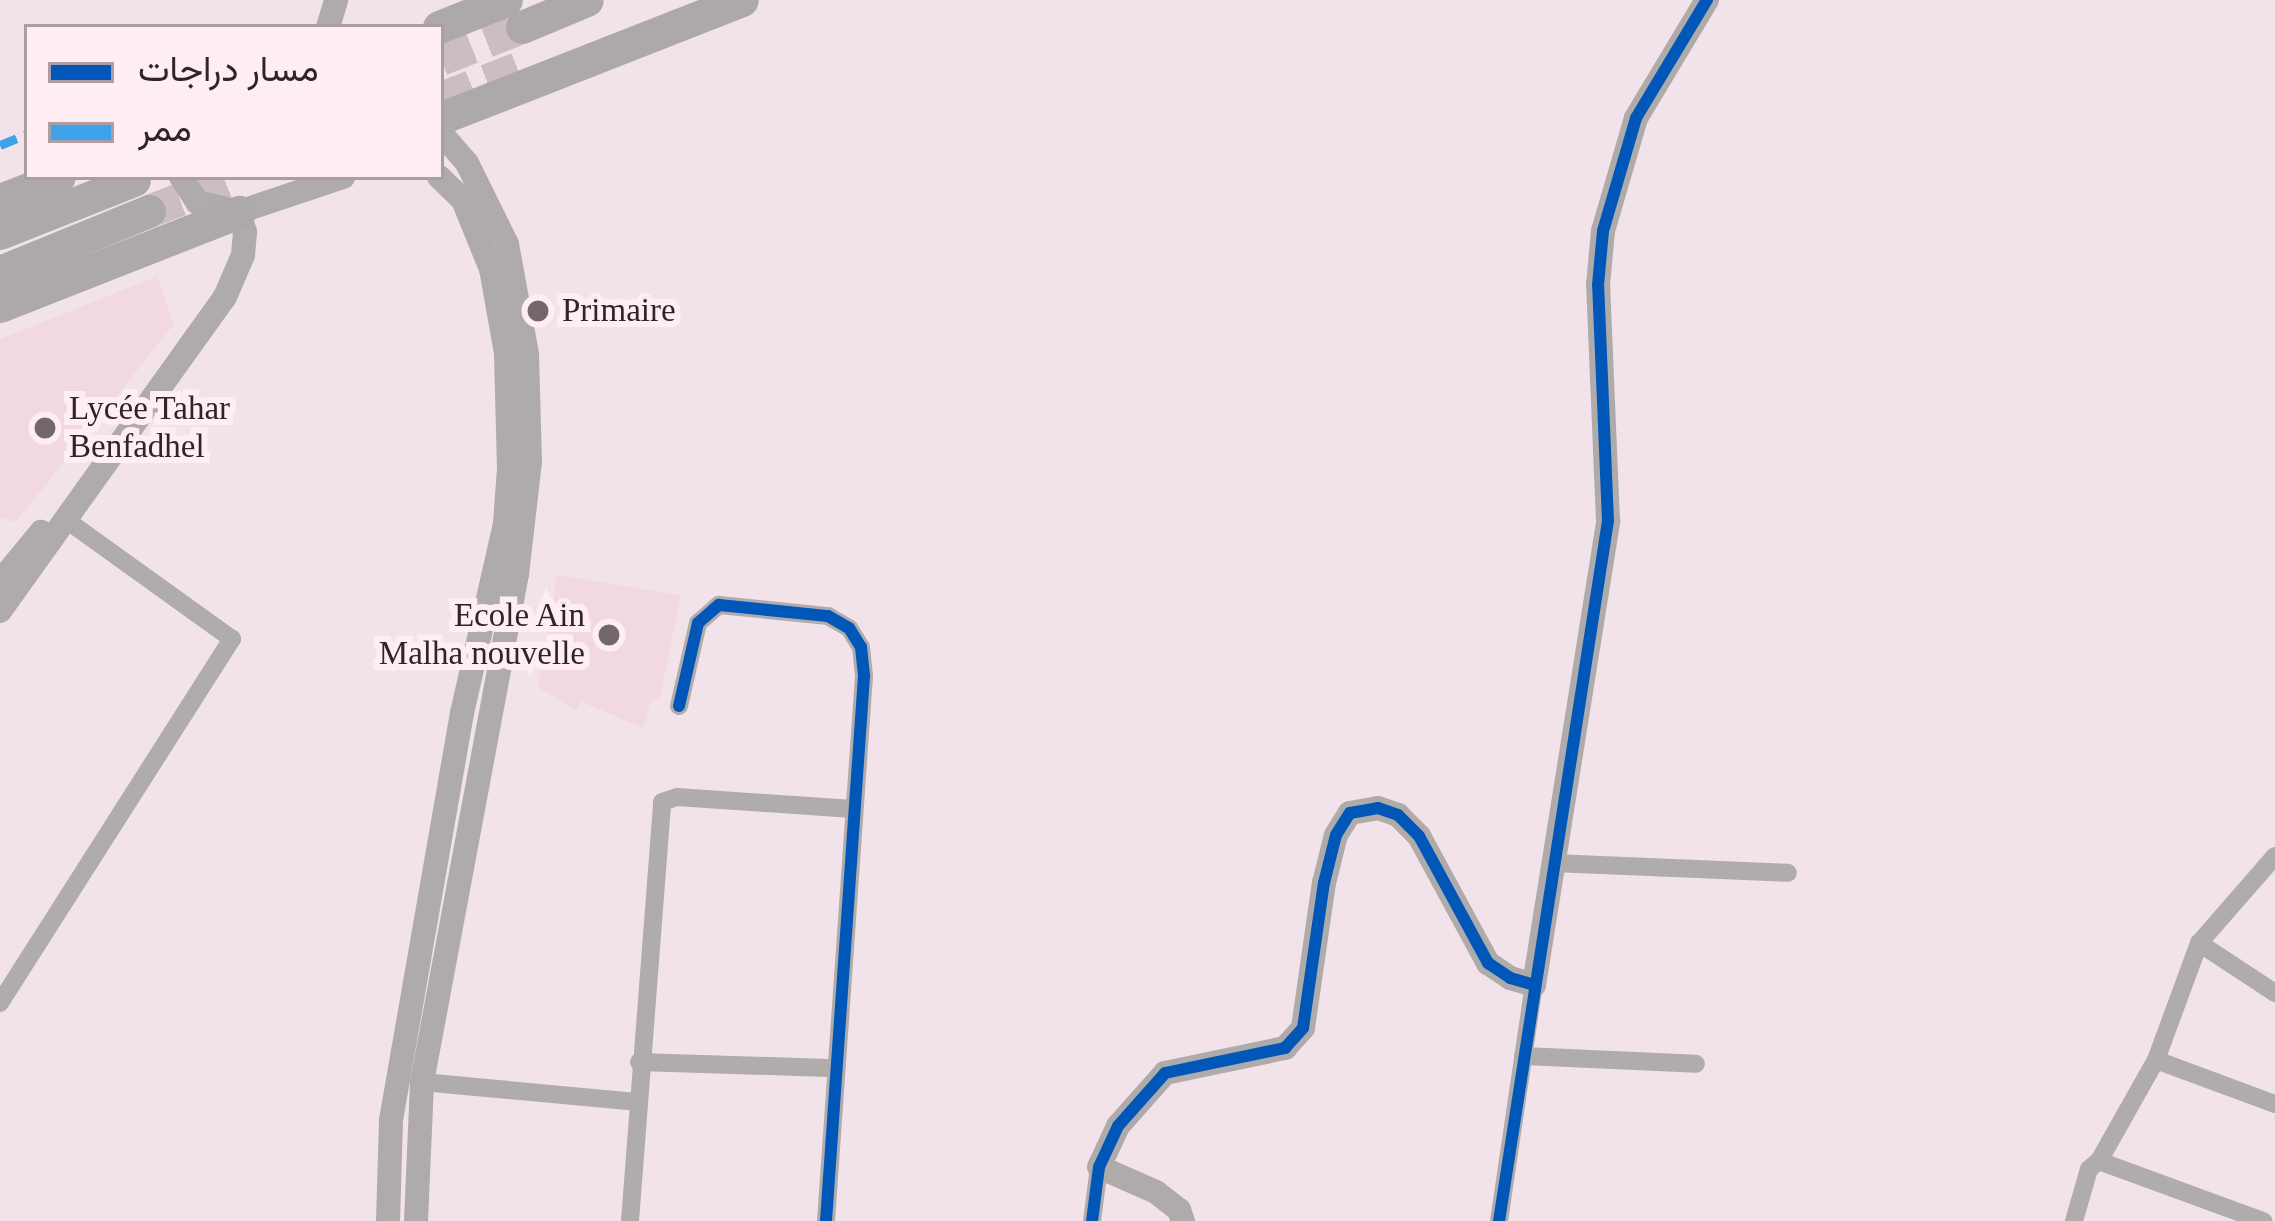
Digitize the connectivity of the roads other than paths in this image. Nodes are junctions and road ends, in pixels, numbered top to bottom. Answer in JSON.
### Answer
{"nodes":[{"id":1,"x":587,"y":0,"type":"edge"},
{"id":2,"x":692,"y":0,"type":"edge"},
{"id":3,"x":742,"y":0,"type":"edge"},
{"id":4,"x":1707,"y":0,"type":"edge"},
{"id":5,"x":514,"y":13,"type":"edge"},
{"id":6,"x":444,"y":26,"type":"edge"},
{"id":7,"x":523,"y":66,"type":"tunnel mouth"},
{"id":8,"x":444,"y":117,"type":"edge"},
{"id":9,"x":444,"y":136,"type":"edge"},
{"id":10,"x":51,"y":180,"type":"edge"},
{"id":11,"x":134,"y":180,"type":"tunnel mouth"},
{"id":12,"x":183,"y":180,"type":"edge"},
{"id":13,"x":334,"y":180,"type":"edge"},
{"id":14,"x":442,"y":180,"type":"edge"},
{"id":15,"x":0,"y":200,"type":"edge"},
{"id":16,"x":149,"y":212,"type":"tunnel mouth"},
{"id":17,"x":239,"y":212,"type":"junction"},
{"id":18,"x":0,"y":233,"type":"edge"},
{"id":19,"x":0,"y":272,"type":"edge"},
{"id":20,"x":0,"y":306,"type":"edge"},
{"id":21,"x":97,"y":475,"type":"junction"},
{"id":22,"x":69,"y":522,"type":"junction"},
{"id":23,"x":0,"y":582,"type":"edge"},
{"id":24,"x":0,"y":611,"type":"edge"},
{"id":25,"x":679,"y":706,"type":"dead end"},
{"id":26,"x":854,"y":809,"type":"junction"},
{"id":27,"x":2275,"y":856,"type":"edge"},
{"id":28,"x":1553,"y":863,"type":"junction"},
{"id":29,"x":1788,"y":873,"type":"dead end"},
{"id":30,"x":2199,"y":943,"type":"junction"},
{"id":31,"x":1534,"y":985,"type":"junction"},
{"id":32,"x":2275,"y":993,"type":"edge"},
{"id":33,"x":6,"y":995,"type":"edge"},
{"id":34,"x":0,"y":1018,"type":"edge"},
{"id":35,"x":1523,"y":1056,"type":"junction"},
{"id":36,"x":2156,"y":1060,"type":"junction"},
{"id":37,"x":639,"y":1062,"type":"junction"},
{"id":38,"x":1696,"y":1064,"type":"dead end"},
{"id":39,"x":835,"y":1068,"type":"junction"},
{"id":40,"x":422,"y":1082,"type":"junction"},
{"id":41,"x":636,"y":1102,"type":"junction"},
{"id":42,"x":2275,"y":1103,"type":"edge"},
{"id":43,"x":2099,"y":1161,"type":"junction"},
{"id":44,"x":1099,"y":1167,"type":"junction"},
{"id":45,"x":388,"y":1221,"type":"edge"},
{"id":46,"x":416,"y":1221,"type":"edge"},
{"id":47,"x":630,"y":1221,"type":"edge"},
{"id":48,"x":826,"y":1221,"type":"edge"},
{"id":49,"x":1092,"y":1221,"type":"edge"},
{"id":50,"x":1183,"y":1221,"type":"edge"},
{"id":51,"x":1499,"y":1221,"type":"edge"},
{"id":52,"x":2074,"y":1221,"type":"edge"},
{"id":53,"x":2263,"y":1221,"type":"edge"}],
"edges":[{"from":1,"to":5,"type":"highway"},
{"from":2,"to":7,"type":"highway"},
{"from":3,"to":8,"type":"highway"},
{"from":4,"to":28,"type":"street"},
{"from":5,"to":6,"type":"highway"},
{"from":9,"to":40,"type":"street"},
{"from":10,"to":15,"type":"highway"},
{"from":11,"to":18,"type":"highway"},
{"from":12,"to":17,"type":"street"},
{"from":13,"to":17,"type":"street"},
{"from":14,"to":45,"type":"street"},
{"from":16,"to":19,"type":"highway"},
{"from":17,"to":20,"type":"highway"},
{"from":17,"to":21,"type":"street"},
{"from":21,"to":22,"type":"street"},
{"from":21,"to":23,"type":"street"},
{"from":22,"to":24,"type":"street"},
{"from":22,"to":33,"type":"street"},
{"from":25,"to":26,"type":"street"},
{"from":26,"to":37,"type":"street"},
{"from":26,"to":39,"type":"street"},
{"from":27,"to":30,"type":"street"},
{"from":28,"to":29,"type":"street"},
{"from":28,"to":31,"type":"street"},
{"from":30,"to":32,"type":"street"},
{"from":30,"to":36,"type":"street"},
{"from":31,"to":35,"type":"street"},
{"from":31,"to":44,"type":"street"},
{"from":33,"to":34,"type":"street"},
{"from":35,"to":38,"type":"street"},
{"from":35,"to":51,"type":"street"},
{"from":36,"to":42,"type":"street"},
{"from":36,"to":43,"type":"street"},
{"from":37,"to":39,"type":"street"},
{"from":37,"to":41,"type":"street"},
{"from":39,"to":48,"type":"street"},
{"from":40,"to":41,"type":"street"},
{"from":40,"to":46,"type":"street"},
{"from":41,"to":47,"type":"street"},
{"from":43,"to":52,"type":"street"},
{"from":43,"to":53,"type":"street"},
{"from":44,"to":49,"type":"street"},
{"from":44,"to":50,"type":"street"}]}
